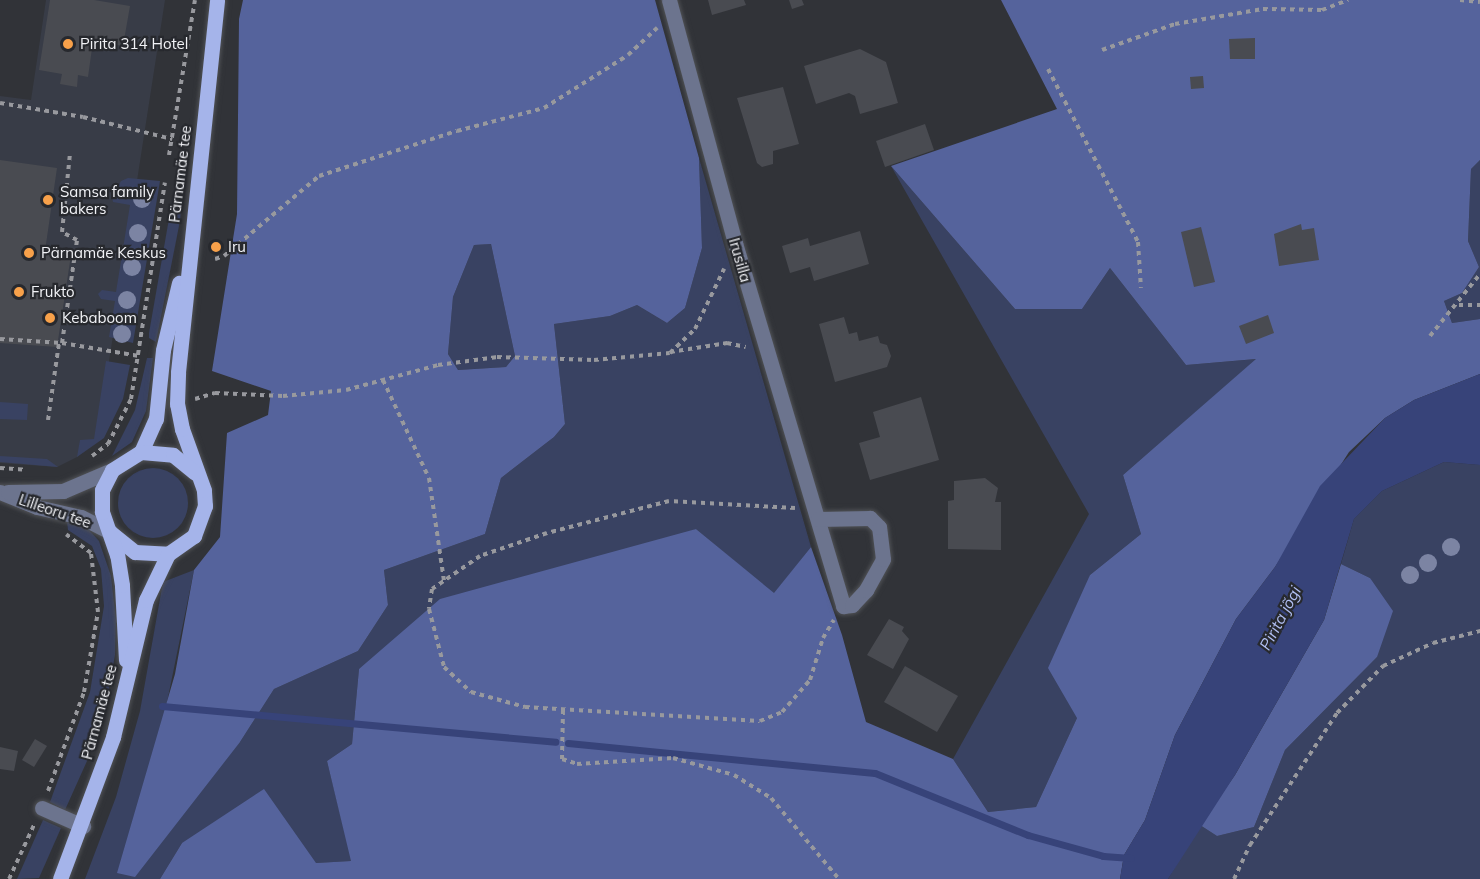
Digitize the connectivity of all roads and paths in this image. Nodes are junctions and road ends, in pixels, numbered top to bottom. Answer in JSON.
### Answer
{"nodes":[{"id":1,"x":195,"y":0,"type":"edge"},
{"id":2,"x":217,"y":0,"type":"edge"},
{"id":3,"x":1348,"y":0,"type":"edge"},
{"id":4,"x":1460,"y":0,"type":"edge"},
{"id":5,"x":1480,"y":2,"type":"edge"},
{"id":6,"x":671,"y":6,"type":"edge"},
{"id":7,"x":1102,"y":50,"type":"dead end"},
{"id":8,"x":1048,"y":69,"type":"dead end"},
{"id":9,"x":0,"y":103,"type":"edge"},
{"id":10,"x":172,"y":139,"type":"junction"},
{"id":11,"x":70,"y":153,"type":"dead end"},
{"id":12,"x":169,"y":155,"type":"dead end"},
{"id":13,"x":165,"y":183,"type":"dead end"},
{"id":14,"x":735,"y":243,"type":"junction"},
{"id":15,"x":189,"y":245,"type":"junction"},
{"id":16,"x":214,"y":259,"type":"dead end"},
{"id":17,"x":1480,"y":274,"type":"edge"},
{"id":18,"x":1140,"y":288,"type":"dead end"},
{"id":19,"x":1458,"y":305,"type":"junction"},
{"id":20,"x":1480,"y":305,"type":"edge"},
{"id":21,"x":1430,"y":336,"type":"dead end"},
{"id":22,"x":0,"y":339,"type":"edge"},
{"id":23,"x":61,"y":343,"type":"junction"},
{"id":24,"x":768,"y":351,"type":"junction"},
{"id":25,"x":670,"y":352,"type":"junction"},
{"id":26,"x":139,"y":356,"type":"junction"},
{"id":27,"x":383,"y":380,"type":"junction"},
{"id":28,"x":177,"y":404,"type":"junction"},
{"id":29,"x":48,"y":420,"type":"dead end"},
{"id":30,"x":141,"y":452,"type":"junction"},
{"id":31,"x":84,"y":461,"type":"dead end"},
{"id":32,"x":112,"y":470,"type":"junction"},
{"id":33,"x":197,"y":475,"type":"junction"},
{"id":34,"x":0,"y":492,"type":"edge"},
{"id":35,"x":816,"y":512,"type":"junction"},
{"id":36,"x":60,"y":529,"type":"dead end"},
{"id":37,"x":110,"y":532,"type":"junction"},
{"id":38,"x":168,"y":554,"type":"junction"},
{"id":39,"x":444,"y":581,"type":"junction"},
{"id":40,"x":843,"y":606,"type":"junction"},
{"id":41,"x":1480,"y":631,"type":"edge"},
{"id":42,"x":127,"y":675,"type":"junction"},
{"id":43,"x":563,"y":710,"type":"junction"},
{"id":44,"x":42,"y":808,"type":"junction"},
{"id":45,"x":83,"y":826,"type":"junction"},
{"id":46,"x":9,"y":879,"type":"edge"},
{"id":47,"x":60,"y":879,"type":"edge"},
{"id":48,"x":839,"y":879,"type":"edge"},
{"id":49,"x":1234,"y":879,"type":"edge"}],
"edges":[{"from":1,"to":10,"type":"path"},
{"from":2,"to":15,"type":"main road","name":"Pärnamäe tee"},
{"from":3,"to":7,"type":"path"},
{"from":4,"to":5,"type":"path"},
{"from":6,"to":14,"type":"street","name":"Irusilla"},
{"from":6,"to":16,"type":"path"},
{"from":8,"to":18,"type":"path"},
{"from":9,"to":10,"type":"path"},
{"from":10,"to":12,"type":"path"},
{"from":11,"to":23,"type":"path"},
{"from":13,"to":26,"type":"path"},
{"from":14,"to":24,"type":"street","name":"Irusilla"},
{"from":14,"to":25,"type":"path"},
{"from":15,"to":28,"type":"main road","name":"Pärnamäe tee"},
{"from":15,"to":30,"type":"main road"},
{"from":17,"to":19,"type":"path"},
{"from":19,"to":20,"type":"path"},
{"from":19,"to":21,"type":"path"},
{"from":22,"to":23,"type":"path"},
{"from":23,"to":26,"type":"path"},
{"from":23,"to":29,"type":"path"},
{"from":24,"to":25,"type":"path"},
{"from":24,"to":35,"type":"street","name":"Irusilla"},
{"from":25,"to":27,"type":"path"},
{"from":26,"to":31,"type":"path"},
{"from":27,"to":28,"type":"path"},
{"from":27,"to":39,"type":"path"},
{"from":28,"to":33,"type":"main road","name":"Pärnamäe tee"},
{"from":30,"to":32,"type":"main road"},
{"from":30,"to":33,"type":"main road"},
{"from":32,"to":34,"type":"street","name":"Lilleoru tee"},
{"from":32,"to":37,"type":"main road"},
{"from":33,"to":38,"type":"main road"},
{"from":34,"to":37,"type":"street","name":"Lilleoru tee"},
{"from":35,"to":39,"type":"path"},
{"from":35,"to":40,"type":"street","name":"Irusilla"},
{"from":35,"to":40,"type":"street"},
{"from":36,"to":44,"type":"path"},
{"from":37,"to":38,"type":"main road"},
{"from":37,"to":42,"type":"main road"},
{"from":38,"to":42,"type":"main road","name":"Pärnamäe tee"},
{"from":39,"to":43,"type":"path"},
{"from":40,"to":43,"type":"path"},
{"from":41,"to":49,"type":"path"},
{"from":42,"to":45,"type":"main road","name":"Pärnamäe tee"},
{"from":43,"to":48,"type":"path"},
{"from":44,"to":45,"type":"street"},
{"from":44,"to":46,"type":"path"},
{"from":45,"to":47,"type":"main road","name":"Pärnamäe tee"}]}
